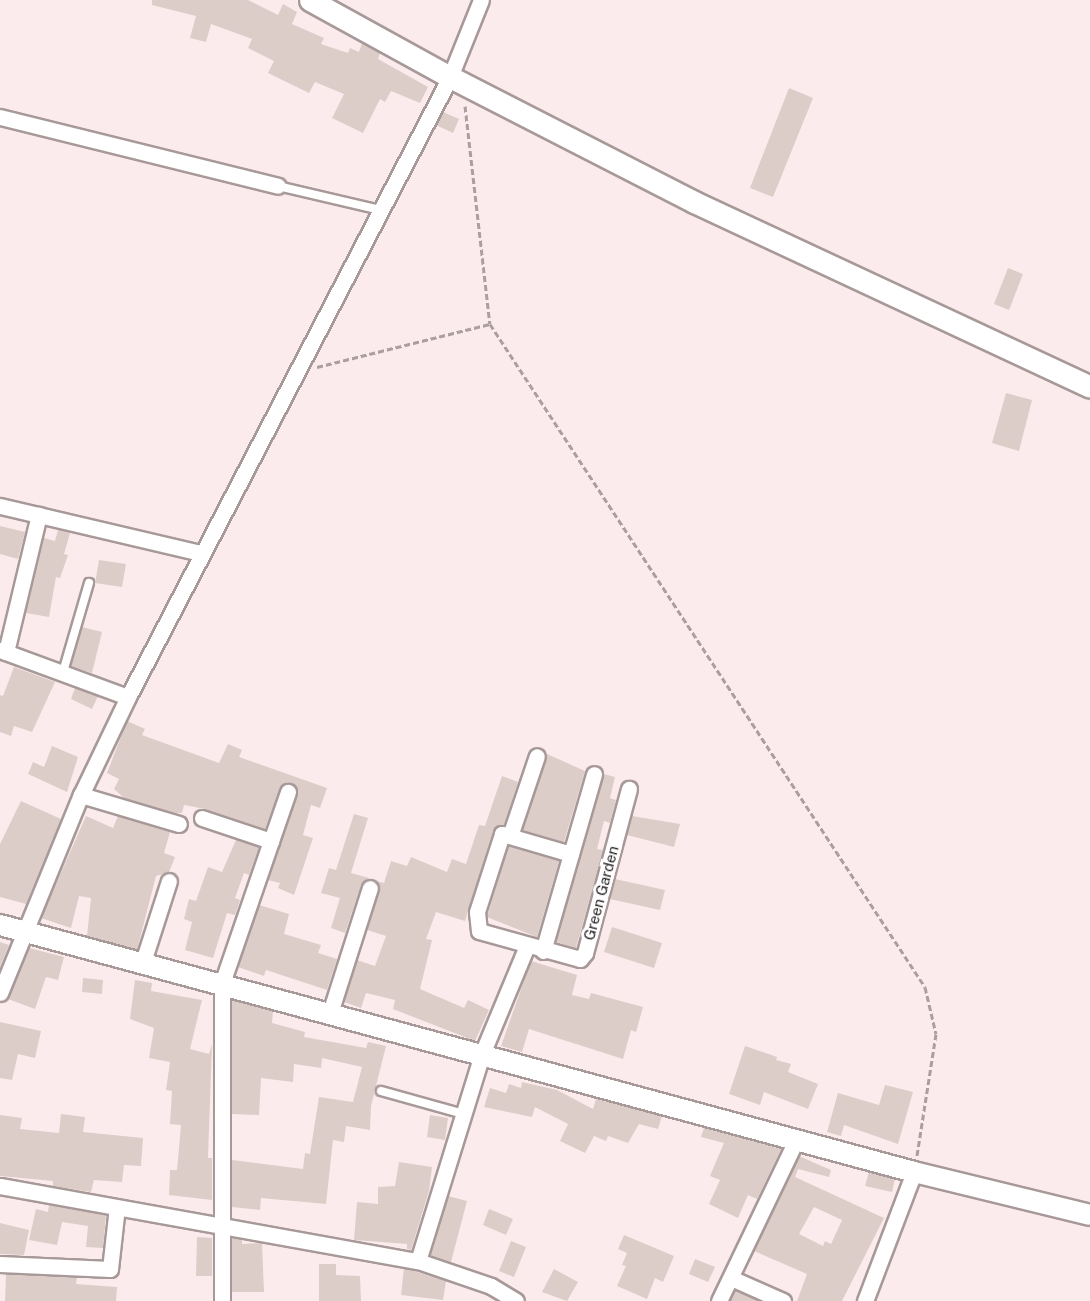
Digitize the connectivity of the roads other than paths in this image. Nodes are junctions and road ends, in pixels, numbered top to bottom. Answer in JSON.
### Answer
{"nodes":[{"id":1,"x":310,"y":0,"type":"edge"},
{"id":2,"x":481,"y":0,"type":"edge"},
{"id":3,"x":456,"y":80,"type":"junction"},
{"id":4,"x":0,"y":117,"type":"edge"},
{"id":5,"x":278,"y":186,"type":"joint"},
{"id":6,"x":380,"y":210,"type":"junction"},
{"id":7,"x":1090,"y":387,"type":"edge"},
{"id":8,"x":0,"y":506,"type":"edge"},
{"id":9,"x":39,"y":515,"type":"junction"},
{"id":10,"x":200,"y":553,"type":"junction"},
{"id":11,"x":89,"y":583,"type":"dead end"},
{"id":12,"x":3,"y":651,"type":"edge"},
{"id":13,"x":63,"y":672,"type":"junction"},
{"id":14,"x":128,"y":697,"type":"junction"},
{"id":15,"x":537,"y":756,"type":"dead end"},
{"id":16,"x":594,"y":774,"type":"dead end"},
{"id":17,"x":629,"y":789,"type":"dead end"},
{"id":18,"x":288,"y":792,"type":"dead end"},
{"id":19,"x":81,"y":795,"type":"junction"},
{"id":20,"x":202,"y":818,"type":"dead end"},
{"id":21,"x":179,"y":824,"type":"dead end"},
{"id":22,"x":510,"y":836,"type":"junction"},
{"id":23,"x":271,"y":841,"type":"junction"},
{"id":24,"x":571,"y":854,"type":"junction"},
{"id":25,"x":169,"y":881,"type":"dead end"},
{"id":26,"x":370,"y":888,"type":"dead end"},
{"id":27,"x":0,"y":925,"type":"edge"},
{"id":28,"x":28,"y":932,"type":"junction"},
{"id":29,"x":528,"y":946,"type":"junction"},
{"id":30,"x":543,"y":951,"type":"junction"},
{"id":31,"x":142,"y":965,"type":"junction"},
{"id":32,"x":222,"y":983,"type":"junction"},
{"id":33,"x":0,"y":993,"type":"edge"},
{"id":34,"x":330,"y":1013,"type":"junction"},
{"id":35,"x":482,"y":1054,"type":"junction"},
{"id":36,"x":381,"y":1091,"type":"dead end"},
{"id":37,"x":465,"y":1114,"type":"junction"},
{"id":38,"x":796,"y":1140,"type":"junction"},
{"id":39,"x":914,"y":1172,"type":"junction"},
{"id":40,"x":0,"y":1186,"type":"edge"},
{"id":41,"x":117,"y":1207,"type":"junction"},
{"id":42,"x":1090,"y":1215,"type":"edge"},
{"id":43,"x":221,"y":1226,"type":"junction"},
{"id":44,"x":418,"y":1261,"type":"junction"},
{"id":45,"x":0,"y":1264,"type":"edge"},
{"id":46,"x":731,"y":1278,"type":"junction"},
{"id":47,"x":222,"y":1301,"type":"edge"},
{"id":48,"x":516,"y":1301,"type":"edge"},
{"id":49,"x":719,"y":1301,"type":"edge"},
{"id":50,"x":783,"y":1301,"type":"edge"},
{"id":51,"x":865,"y":1301,"type":"edge"}],
"edges":[{"from":1,"to":3,"type":"main road"},
{"from":2,"to":3,"type":"street"},
{"from":3,"to":6,"type":"street"},
{"from":3,"to":7,"type":"main road"},
{"from":4,"to":5,"type":"street"},
{"from":5,"to":6,"type":"lane"},
{"from":6,"to":10,"type":"street"},
{"from":8,"to":9,"type":"street"},
{"from":9,"to":10,"type":"street"},
{"from":9,"to":12,"type":"street"},
{"from":10,"to":14,"type":"street"},
{"from":11,"to":13,"type":"lane"},
{"from":12,"to":13,"type":"street"},
{"from":13,"to":14,"type":"street"},
{"from":14,"to":19,"type":"street"},
{"from":15,"to":22,"type":"street","name":"Green Garden"},
{"from":16,"to":24,"type":"street"},
{"from":17,"to":30,"type":"street","name":"Green Garden"},
{"from":18,"to":23,"type":"street"},
{"from":19,"to":21,"type":"street"},
{"from":19,"to":28,"type":"street"},
{"from":20,"to":23,"type":"street"},
{"from":22,"to":24,"type":"street"},
{"from":22,"to":29,"type":"street","name":"Green Garden"},
{"from":23,"to":32,"type":"street"},
{"from":24,"to":30,"type":"street"},
{"from":25,"to":31,"type":"street"},
{"from":26,"to":34,"type":"street"},
{"from":27,"to":28,"type":"street"},
{"from":28,"to":31,"type":"street"},
{"from":28,"to":33,"type":"street"},
{"from":29,"to":30,"type":"street","name":"Green Garden"},
{"from":29,"to":35,"type":"street"},
{"from":31,"to":32,"type":"street"},
{"from":32,"to":34,"type":"street"},
{"from":32,"to":43,"type":"street"},
{"from":34,"to":35,"type":"street"},
{"from":35,"to":37,"type":"street"},
{"from":35,"to":38,"type":"street"},
{"from":36,"to":37,"type":"lane"},
{"from":37,"to":44,"type":"street"},
{"from":38,"to":39,"type":"street"},
{"from":38,"to":46,"type":"street"},
{"from":39,"to":42,"type":"street"},
{"from":39,"to":51,"type":"street"},
{"from":40,"to":41,"type":"street"},
{"from":41,"to":43,"type":"street"},
{"from":41,"to":45,"type":"street"},
{"from":43,"to":44,"type":"street"},
{"from":43,"to":47,"type":"street"},
{"from":44,"to":48,"type":"street"},
{"from":46,"to":49,"type":"street"},
{"from":46,"to":50,"type":"street"}]}
